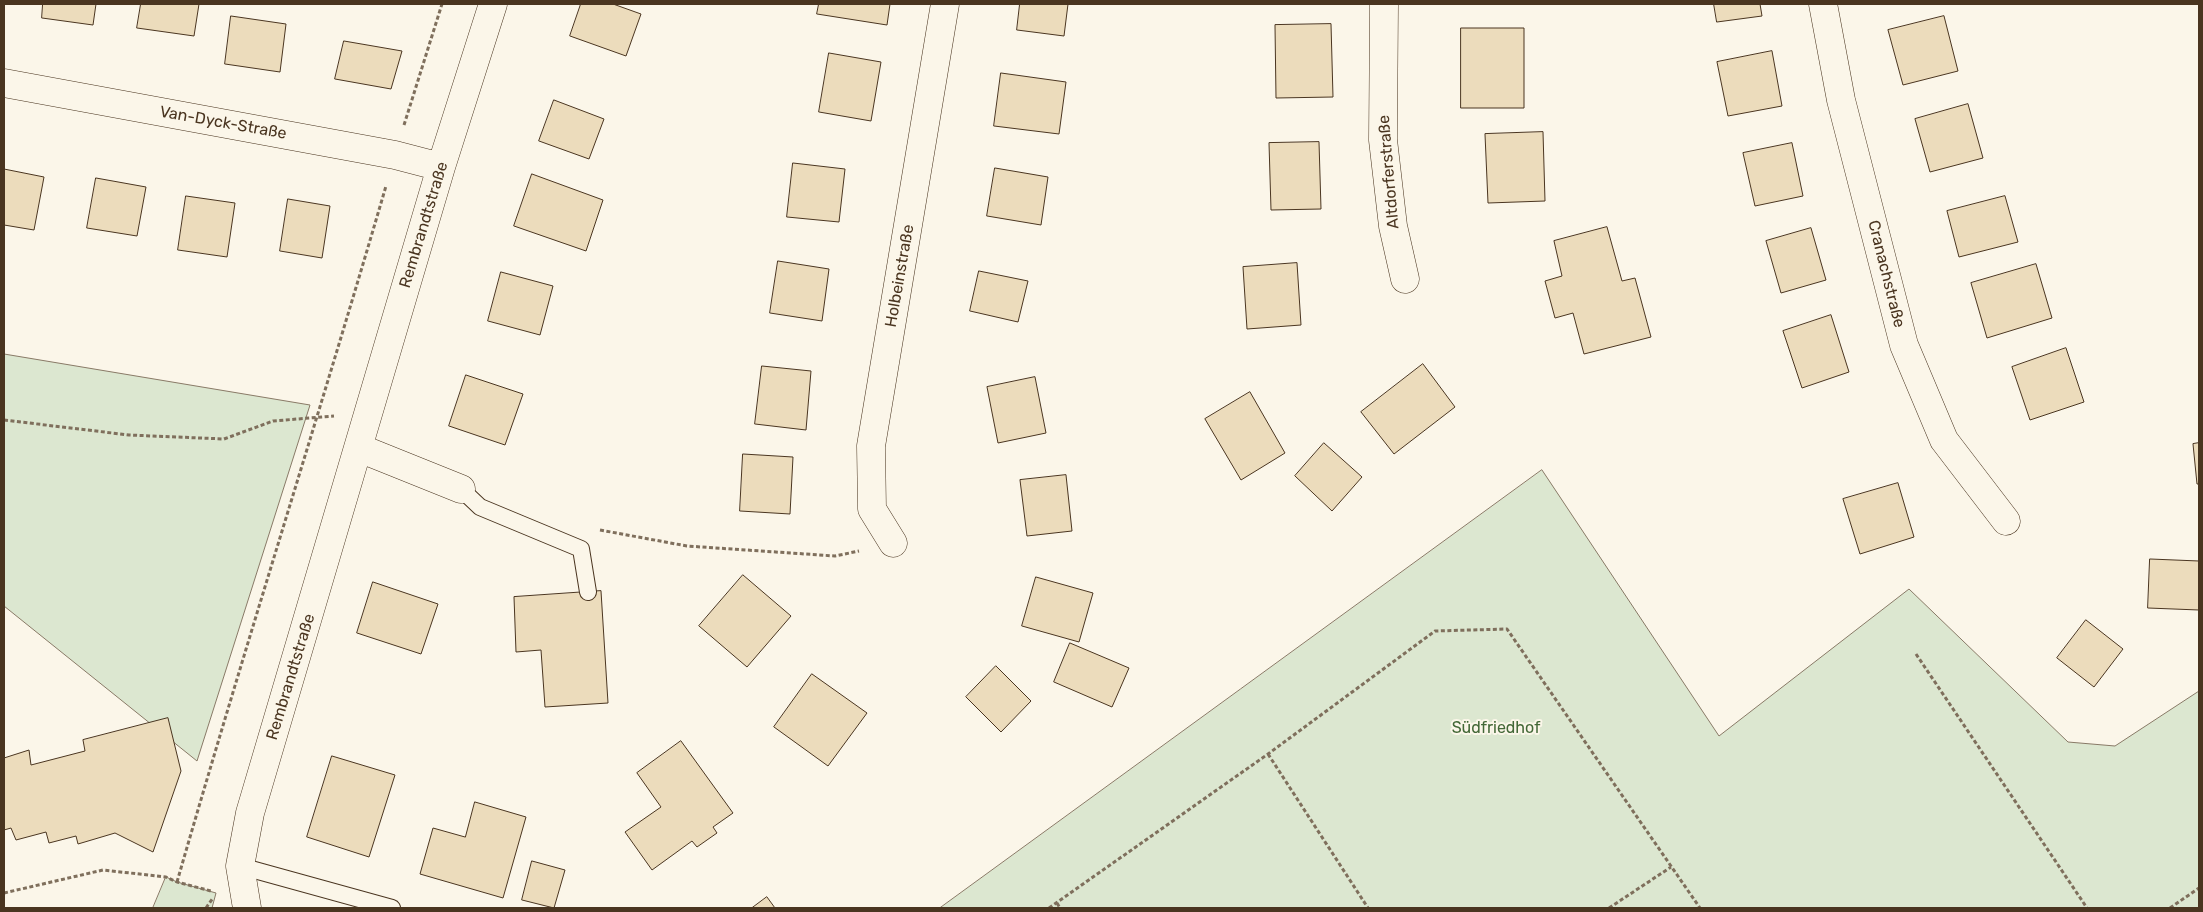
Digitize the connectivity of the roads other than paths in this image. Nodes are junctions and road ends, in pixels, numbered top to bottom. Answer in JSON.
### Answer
{"nodes":[{"id":1,"x":493,"y":4,"type":"edge"},
{"id":2,"x":946,"y":4,"type":"edge"},
{"id":3,"x":1384,"y":4,"type":"edge"},
{"id":4,"x":1823,"y":4,"type":"edge"},
{"id":5,"x":4,"y":83,"type":"edge"},
{"id":6,"x":441,"y":167,"type":"junction"},
{"id":7,"x":1405,"y":279,"type":"dead end"},
{"id":8,"x":359,"y":448,"type":"junction"},
{"id":9,"x":461,"y":489,"type":"joint"},
{"id":10,"x":2006,"y":521,"type":"dead end"},
{"id":11,"x":894,"y":543,"type":"road end"},
{"id":12,"x":588,"y":592,"type":"dead end"},
{"id":13,"x":240,"y":866,"type":"junction"},
{"id":14,"x":247,"y":908,"type":"edge"},
{"id":15,"x":392,"y":908,"type":"edge"}],
"edges":[{"from":1,"to":6,"type":"street","name":"Rembrandtstraße"},
{"from":2,"to":11,"type":"street","name":"Holbeinstraße"},
{"from":3,"to":7,"type":"street","name":"Altdorferstraße"},
{"from":4,"to":10,"type":"street","name":"Cranachstraße"},
{"from":5,"to":6,"type":"street","name":"Van-Dyck-Straße"},
{"from":6,"to":8,"type":"street","name":"Rembrandtstraße"},
{"from":8,"to":9,"type":"street"},
{"from":8,"to":13,"type":"street","name":"Rembrandtstraße"},
{"from":9,"to":12,"type":"lane"},
{"from":13,"to":14,"type":"street","name":"Rembrandtstraße"},
{"from":13,"to":15,"type":"lane"}]}
